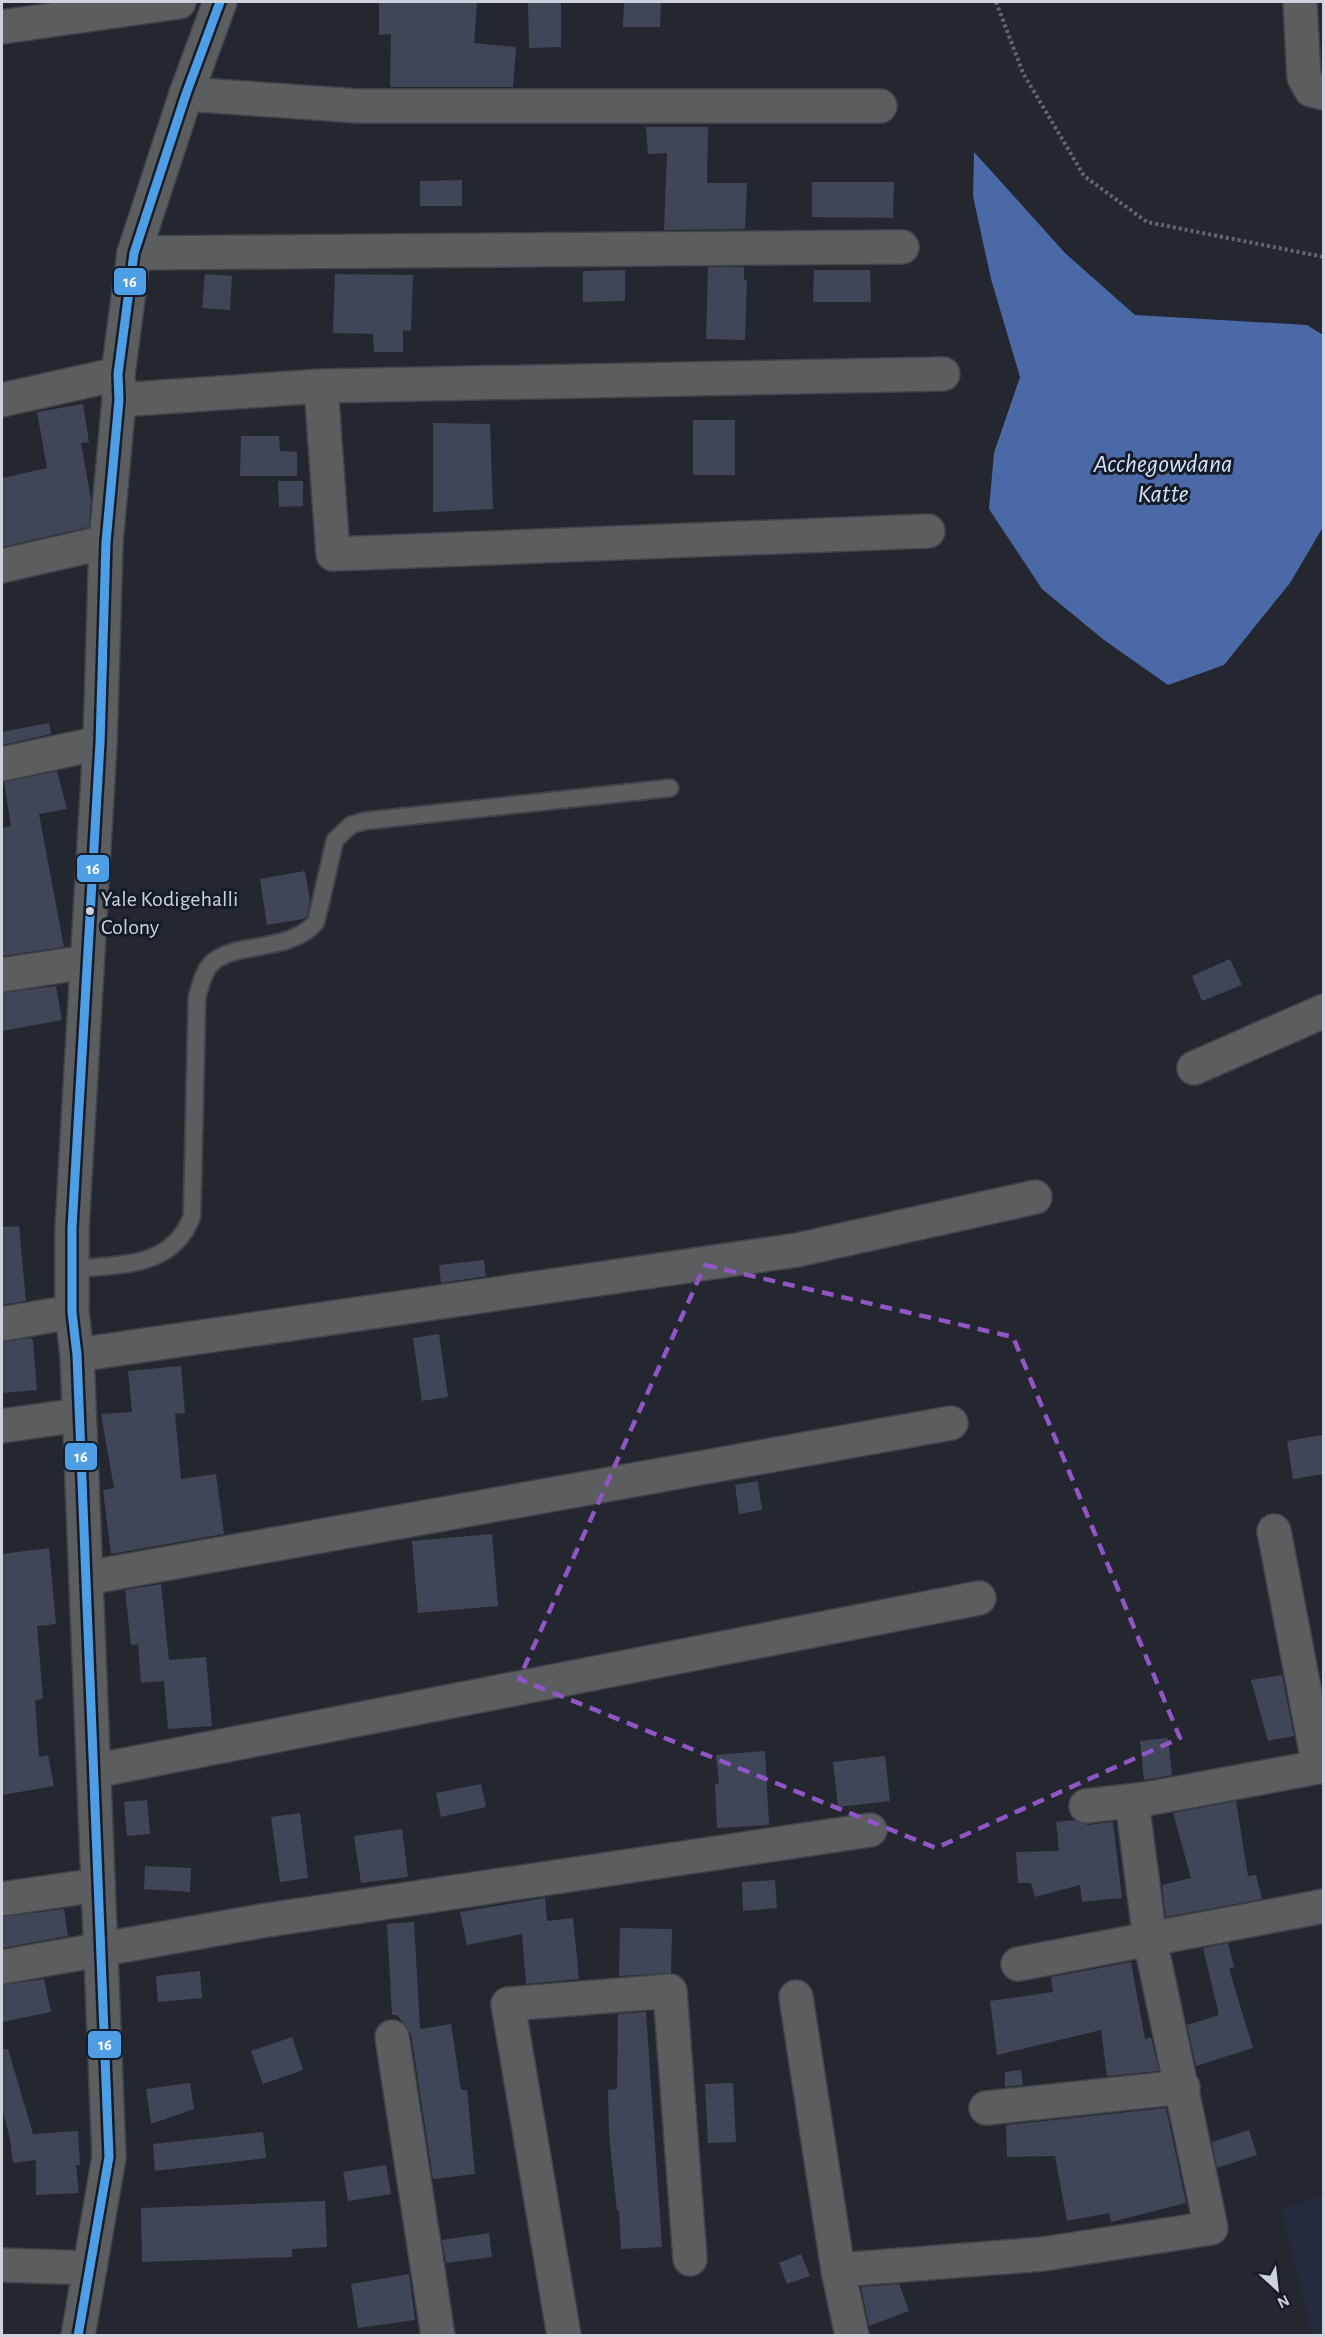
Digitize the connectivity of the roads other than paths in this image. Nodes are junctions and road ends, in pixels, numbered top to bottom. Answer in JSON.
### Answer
{"nodes":[{"id":1,"x":179,"y":2,"type":"edge"},
{"id":2,"x":220,"y":2,"type":"edge"},
{"id":3,"x":1300,"y":2,"type":"edge"},
{"id":4,"x":2,"y":27,"type":"edge"},
{"id":5,"x":1323,"y":93,"type":"edge"},
{"id":6,"x":186,"y":94,"type":"junction"},
{"id":7,"x":880,"y":106,"type":"dead end"},
{"id":8,"x":902,"y":247,"type":"dead end"},
{"id":9,"x":134,"y":253,"type":"junction"},
{"id":10,"x":943,"y":374,"type":"dead end"},
{"id":11,"x":321,"y":386,"type":"junction"},
{"id":12,"x":119,"y":387,"type":"junction"},
{"id":13,"x":2,"y":400,"type":"edge"},
{"id":14,"x":928,"y":531,"type":"dead end"},
{"id":15,"x":106,"y":542,"type":"junction"},
{"id":16,"x":2,"y":566,"type":"edge"},
{"id":17,"x":100,"y":743,"type":"junction"},
{"id":18,"x":2,"y":764,"type":"edge"},
{"id":19,"x":670,"y":788,"type":"dead end"},
{"id":20,"x":87,"y":962,"type":"junction"},
{"id":21,"x":2,"y":975,"type":"edge"},
{"id":22,"x":1323,"y":1011,"type":"edge"},
{"id":23,"x":1194,"y":1068,"type":"dead end"},
{"id":24,"x":1035,"y":1197,"type":"dead end"},
{"id":25,"x":74,"y":1269,"type":"junction"},
{"id":26,"x":72,"y":1312,"type":"junction"},
{"id":27,"x":2,"y":1324,"type":"edge"},
{"id":28,"x":77,"y":1354,"type":"junction"},
{"id":29,"x":80,"y":1415,"type":"junction"},
{"id":30,"x":951,"y":1423,"type":"dead end"},
{"id":31,"x":2,"y":1426,"type":"edge"},
{"id":32,"x":1274,"y":1531,"type":"dead end"},
{"id":33,"x":86,"y":1578,"type":"junction"},
{"id":34,"x":978,"y":1598,"type":"dead end"},
{"id":35,"x":1321,"y":1767,"type":"edge"},
{"id":36,"x":94,"y":1771,"type":"junction"},
{"id":37,"x":1132,"y":1801,"type":"junction"},
{"id":38,"x":1086,"y":1806,"type":"dead end"},
{"id":39,"x":870,"y":1830,"type":"dead end"},
{"id":40,"x":98,"y":1885,"type":"junction"},
{"id":41,"x":2,"y":1899,"type":"edge"},
{"id":42,"x":1323,"y":1906,"type":"edge"},
{"id":43,"x":1150,"y":1940,"type":"junction"},
{"id":44,"x":101,"y":1949,"type":"junction"},
{"id":45,"x":1018,"y":1964,"type":"dead end"},
{"id":46,"x":2,"y":1967,"type":"edge"},
{"id":47,"x":796,"y":1997,"type":"dead end"},
{"id":48,"x":392,"y":2037,"type":"dead end"},
{"id":49,"x":1183,"y":2087,"type":"junction"},
{"id":50,"x":986,"y":2108,"type":"dead end"},
{"id":51,"x":690,"y":2259,"type":"dead end"},
{"id":52,"x":2,"y":2265,"type":"edge"},
{"id":53,"x":90,"y":2268,"type":"junction"},
{"id":54,"x":838,"y":2270,"type":"junction"},
{"id":55,"x":78,"y":2336,"type":"edge"},
{"id":56,"x":438,"y":2336,"type":"edge"},
{"id":57,"x":564,"y":2336,"type":"edge"},
{"id":58,"x":852,"y":2336,"type":"edge"}],
"edges":[{"from":1,"to":4,"type":"street"},
{"from":2,"to":6,"type":"street"},
{"from":3,"to":5,"type":"street"},
{"from":6,"to":7,"type":"street"},
{"from":6,"to":9,"type":"street"},
{"from":8,"to":9,"type":"street"},
{"from":9,"to":12,"type":"street"},
{"from":10,"to":11,"type":"street"},
{"from":11,"to":12,"type":"street"},
{"from":11,"to":14,"type":"street"},
{"from":12,"to":13,"type":"street"},
{"from":12,"to":15,"type":"street"},
{"from":15,"to":16,"type":"street"},
{"from":15,"to":17,"type":"street"},
{"from":17,"to":18,"type":"street"},
{"from":17,"to":20,"type":"street"},
{"from":19,"to":25,"type":"lane"},
{"from":20,"to":21,"type":"street"},
{"from":20,"to":25,"type":"street"},
{"from":22,"to":23,"type":"street"},
{"from":24,"to":28,"type":"street"},
{"from":25,"to":26,"type":"street"},
{"from":26,"to":27,"type":"street"},
{"from":26,"to":28,"type":"street"},
{"from":28,"to":29,"type":"street"},
{"from":29,"to":31,"type":"street"},
{"from":29,"to":33,"type":"street"},
{"from":30,"to":33,"type":"street"},
{"from":32,"to":35,"type":"street"},
{"from":33,"to":36,"type":"street"},
{"from":34,"to":36,"type":"street"},
{"from":35,"to":37,"type":"street"},
{"from":36,"to":40,"type":"street"},
{"from":37,"to":38,"type":"street"},
{"from":37,"to":43,"type":"street"},
{"from":39,"to":44,"type":"street"},
{"from":40,"to":41,"type":"street"},
{"from":40,"to":44,"type":"street"},
{"from":42,"to":43,"type":"street"},
{"from":43,"to":45,"type":"street"},
{"from":43,"to":49,"type":"street"},
{"from":44,"to":46,"type":"street"},
{"from":44,"to":53,"type":"street"},
{"from":47,"to":54,"type":"street"},
{"from":48,"to":56,"type":"street"},
{"from":49,"to":50,"type":"street"},
{"from":49,"to":54,"type":"street"},
{"from":51,"to":57,"type":"street"},
{"from":52,"to":53,"type":"street"},
{"from":53,"to":55,"type":"street"},
{"from":54,"to":58,"type":"street"}]}
